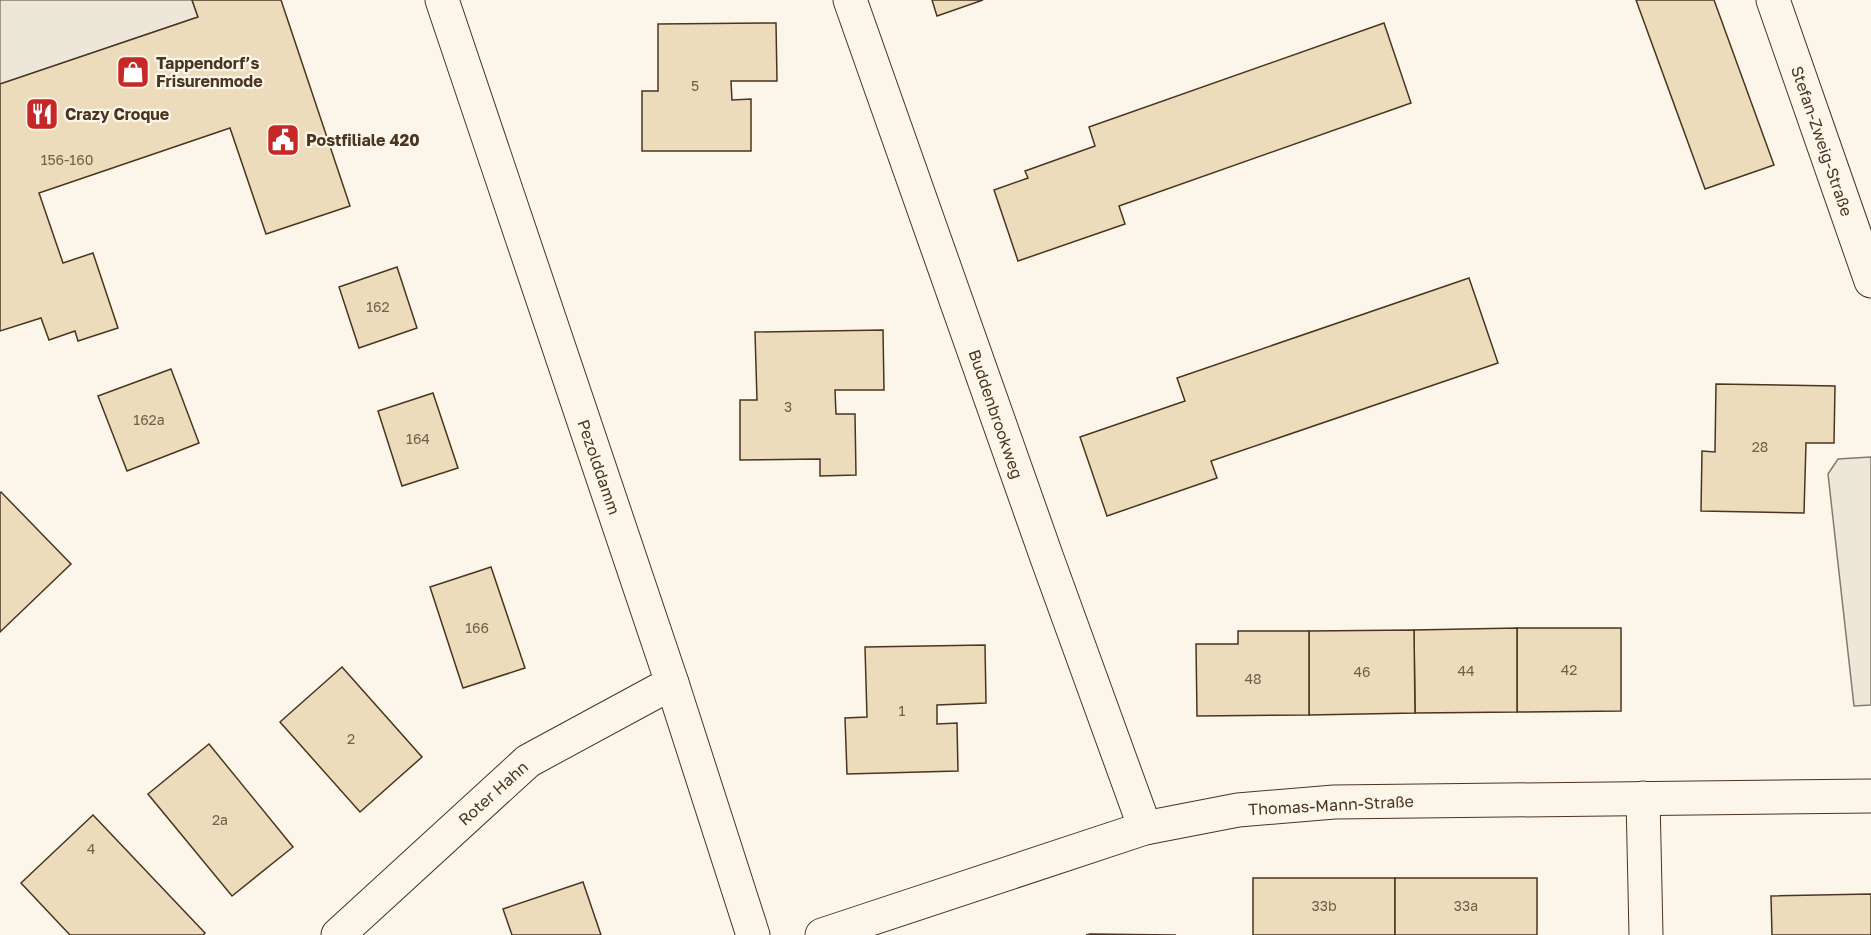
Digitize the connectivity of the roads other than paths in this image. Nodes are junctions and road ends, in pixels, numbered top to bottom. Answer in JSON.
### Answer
{"nodes":[{"id":1,"x":442,"y":0,"type":"edge"},
{"id":2,"x":850,"y":0,"type":"edge"},
{"id":3,"x":1773,"y":0,"type":"edge"},
{"id":4,"x":1871,"y":281,"type":"edge"},
{"id":5,"x":672,"y":683,"type":"junction"},
{"id":6,"x":1871,"y":796,"type":"edge"},
{"id":7,"x":1644,"y":798,"type":"junction"},
{"id":8,"x":1144,"y":828,"type":"junction"},
{"id":9,"x":338,"y":935,"type":"edge"},
{"id":10,"x":753,"y":935,"type":"edge"},
{"id":11,"x":822,"y":935,"type":"edge"},
{"id":12,"x":1646,"y":935,"type":"edge"}],
"edges":[{"from":1,"to":5,"type":"street","name":"Pezolddamm"},
{"from":2,"to":8,"type":"street","name":"Buddenbrookweg"},
{"from":3,"to":4,"type":"street","name":"Stefan-Zweig-Straße"},
{"from":5,"to":9,"type":"street","name":"Roter Hahn"},
{"from":5,"to":10,"type":"street","name":"Pezolddamm"},
{"from":6,"to":7,"type":"street","name":"Thomas-Mann-Straße"},
{"from":7,"to":8,"type":"street","name":"Thomas-Mann-Straße"},
{"from":7,"to":12,"type":"street"},
{"from":8,"to":11,"type":"street","name":"Thomas-Mann-Straße"}]}
